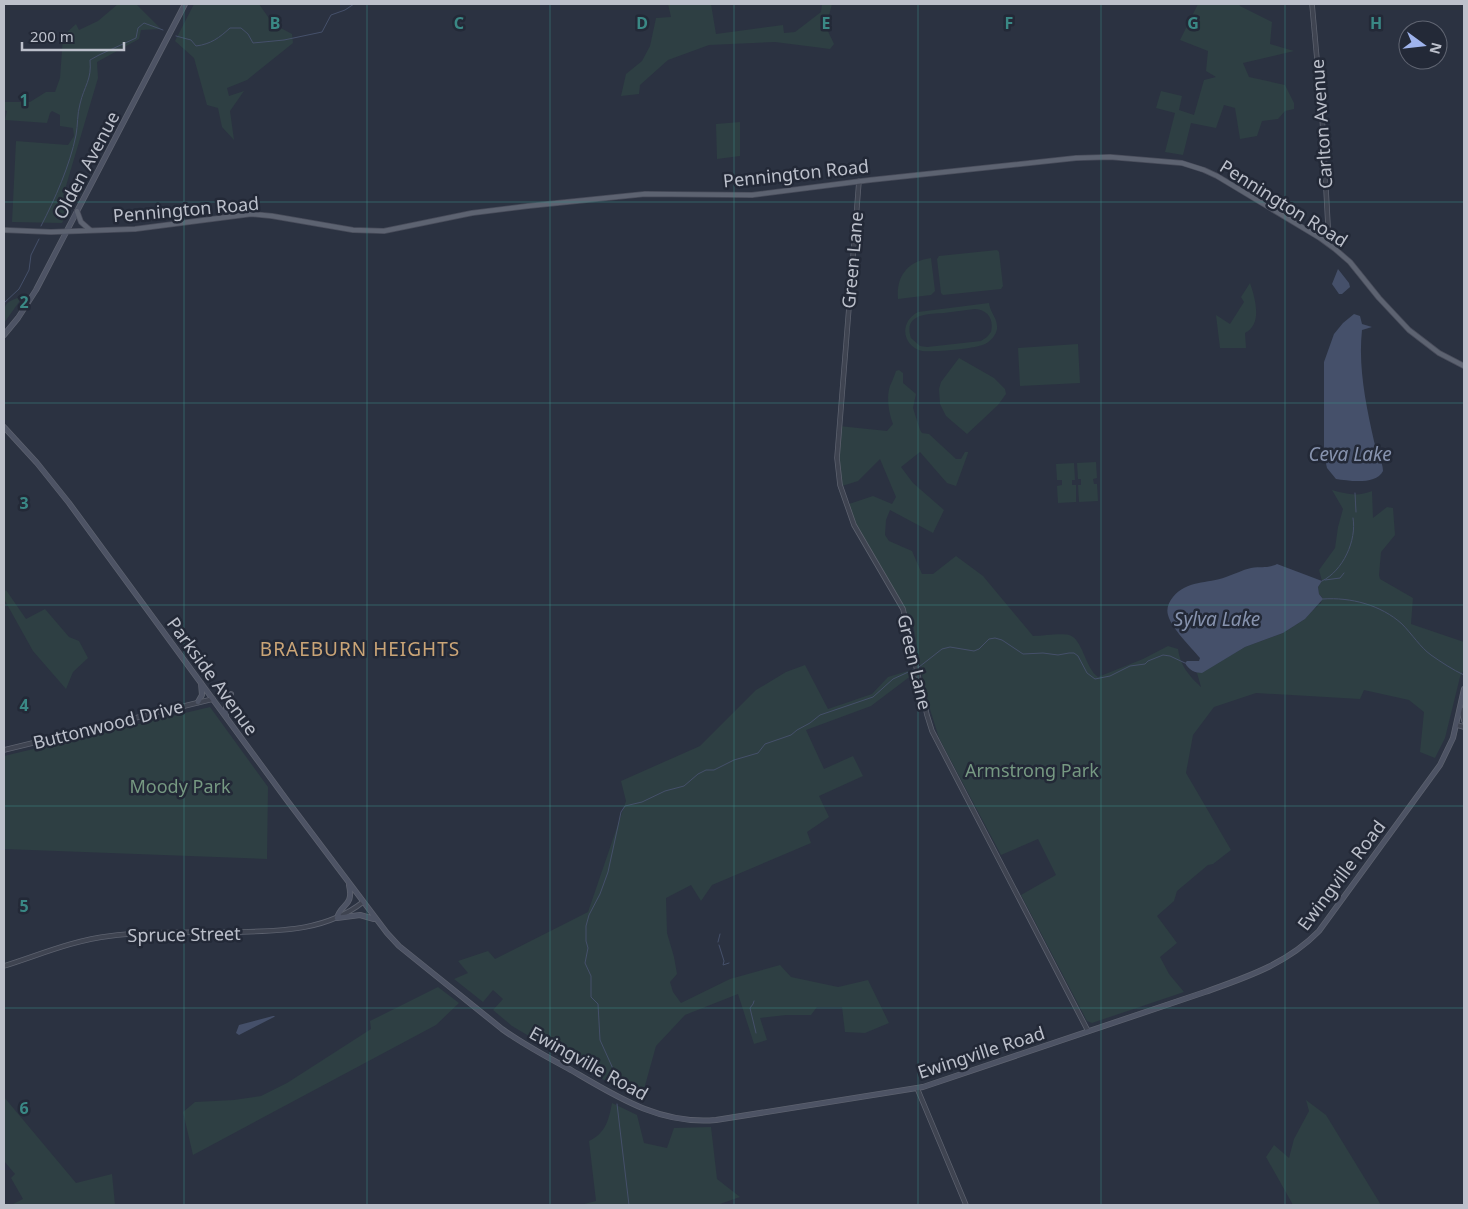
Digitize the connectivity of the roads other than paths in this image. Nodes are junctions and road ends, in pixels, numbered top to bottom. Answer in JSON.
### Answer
{"nodes":[{"id":1,"x":185,"y":4,"type":"edge"},
{"id":2,"x":1312,"y":4,"type":"edge"},
{"id":3,"x":859,"y":182,"type":"junction"},
{"id":4,"x":77,"y":211,"type":"junction"},
{"id":5,"x":4,"y":230,"type":"edge"},
{"id":6,"x":91,"y":230,"type":"junction"},
{"id":7,"x":67,"y":231,"type":"junction"},
{"id":8,"x":1328,"y":244,"type":"junction"},
{"id":9,"x":4,"y":335,"type":"edge"},
{"id":10,"x":1464,"y":366,"type":"edge"},
{"id":11,"x":4,"y":427,"type":"edge"},
{"id":12,"x":201,"y":682,"type":"junction"},
{"id":13,"x":1464,"y":689,"type":"edge"},
{"id":14,"x":230,"y":694,"type":"dead end"},
{"id":15,"x":213,"y":699,"type":"junction"},
{"id":16,"x":198,"y":702,"type":"junction"},
{"id":17,"x":1460,"y":708,"type":"junction"},
{"id":18,"x":226,"y":717,"type":"junction"},
{"id":19,"x":1464,"y":721,"type":"edge"},
{"id":20,"x":1457,"y":725,"type":"junction"},
{"id":21,"x":1464,"y":727,"type":"edge"},
{"id":22,"x":4,"y":750,"type":"edge"},
{"id":23,"x":349,"y":884,"type":"junction"},
{"id":24,"x":363,"y":902,"type":"junction"},
{"id":25,"x":337,"y":918,"type":"junction"},
{"id":26,"x":376,"y":920,"type":"junction"},
{"id":27,"x":397,"y":944,"type":"joint"},
{"id":28,"x":4,"y":966,"type":"edge"},
{"id":29,"x":1088,"y":1031,"type":"junction"},
{"id":30,"x":917,"y":1088,"type":"junction"},
{"id":31,"x":966,"y":1205,"type":"edge"}],
"edges":[{"from":1,"to":4,"type":"main road","name":"Olden Avenue"},
{"from":2,"to":8,"type":"street","name":"Carlton Avenue"},
{"from":3,"to":6,"type":"main road","name":"Pennington Road"},
{"from":3,"to":8,"type":"main road","name":"Pennington Road"},
{"from":3,"to":29,"type":"street","name":"Green Lane"},
{"from":4,"to":6,"type":"main road"},
{"from":4,"to":7,"type":"main road","name":"Olden Avenue"},
{"from":5,"to":7,"type":"main road","name":"Pennington Road"},
{"from":6,"to":7,"type":"main road","name":"Pennington Road"},
{"from":7,"to":9,"type":"main road","name":"Olden Avenue"},
{"from":8,"to":10,"type":"main road","name":"Pennington Road"},
{"from":11,"to":12,"type":"main road","name":"Parkside Avenue"},
{"from":12,"to":15,"type":"main road","name":"Parkside Avenue"},
{"from":12,"to":16,"type":"main road"},
{"from":13,"to":17,"type":"main road","name":"Ewingville Road"},
{"from":14,"to":18,"type":"main road"},
{"from":15,"to":16,"type":"street","name":"Buttonwood Drive"},
{"from":15,"to":18,"type":"main road","name":"Parkside Avenue"},
{"from":16,"to":22,"type":"street","name":"Buttonwood Drive"},
{"from":17,"to":19,"type":"street"},
{"from":17,"to":20,"type":"main road","name":"Ewingville Road"},
{"from":18,"to":23,"type":"main road","name":"Parkside Avenue"},
{"from":20,"to":21,"type":"street"},
{"from":20,"to":29,"type":"main road","name":"Ewingville Road"},
{"from":23,"to":24,"type":"main road","name":"Parkside Avenue"},
{"from":23,"to":25,"type":"main road"},
{"from":24,"to":25,"type":"street","name":"Spruce Street"},
{"from":24,"to":26,"type":"main road","name":"Parkside Avenue"},
{"from":25,"to":26,"type":"main road"},
{"from":25,"to":28,"type":"street","name":"Spruce Street"},
{"from":26,"to":27,"type":"main road","name":"Parkside Avenue"},
{"from":27,"to":30,"type":"main road","name":"Ewingville Road"},
{"from":29,"to":30,"type":"main road","name":"Ewingville Road"},
{"from":30,"to":31,"type":"street"}]}
